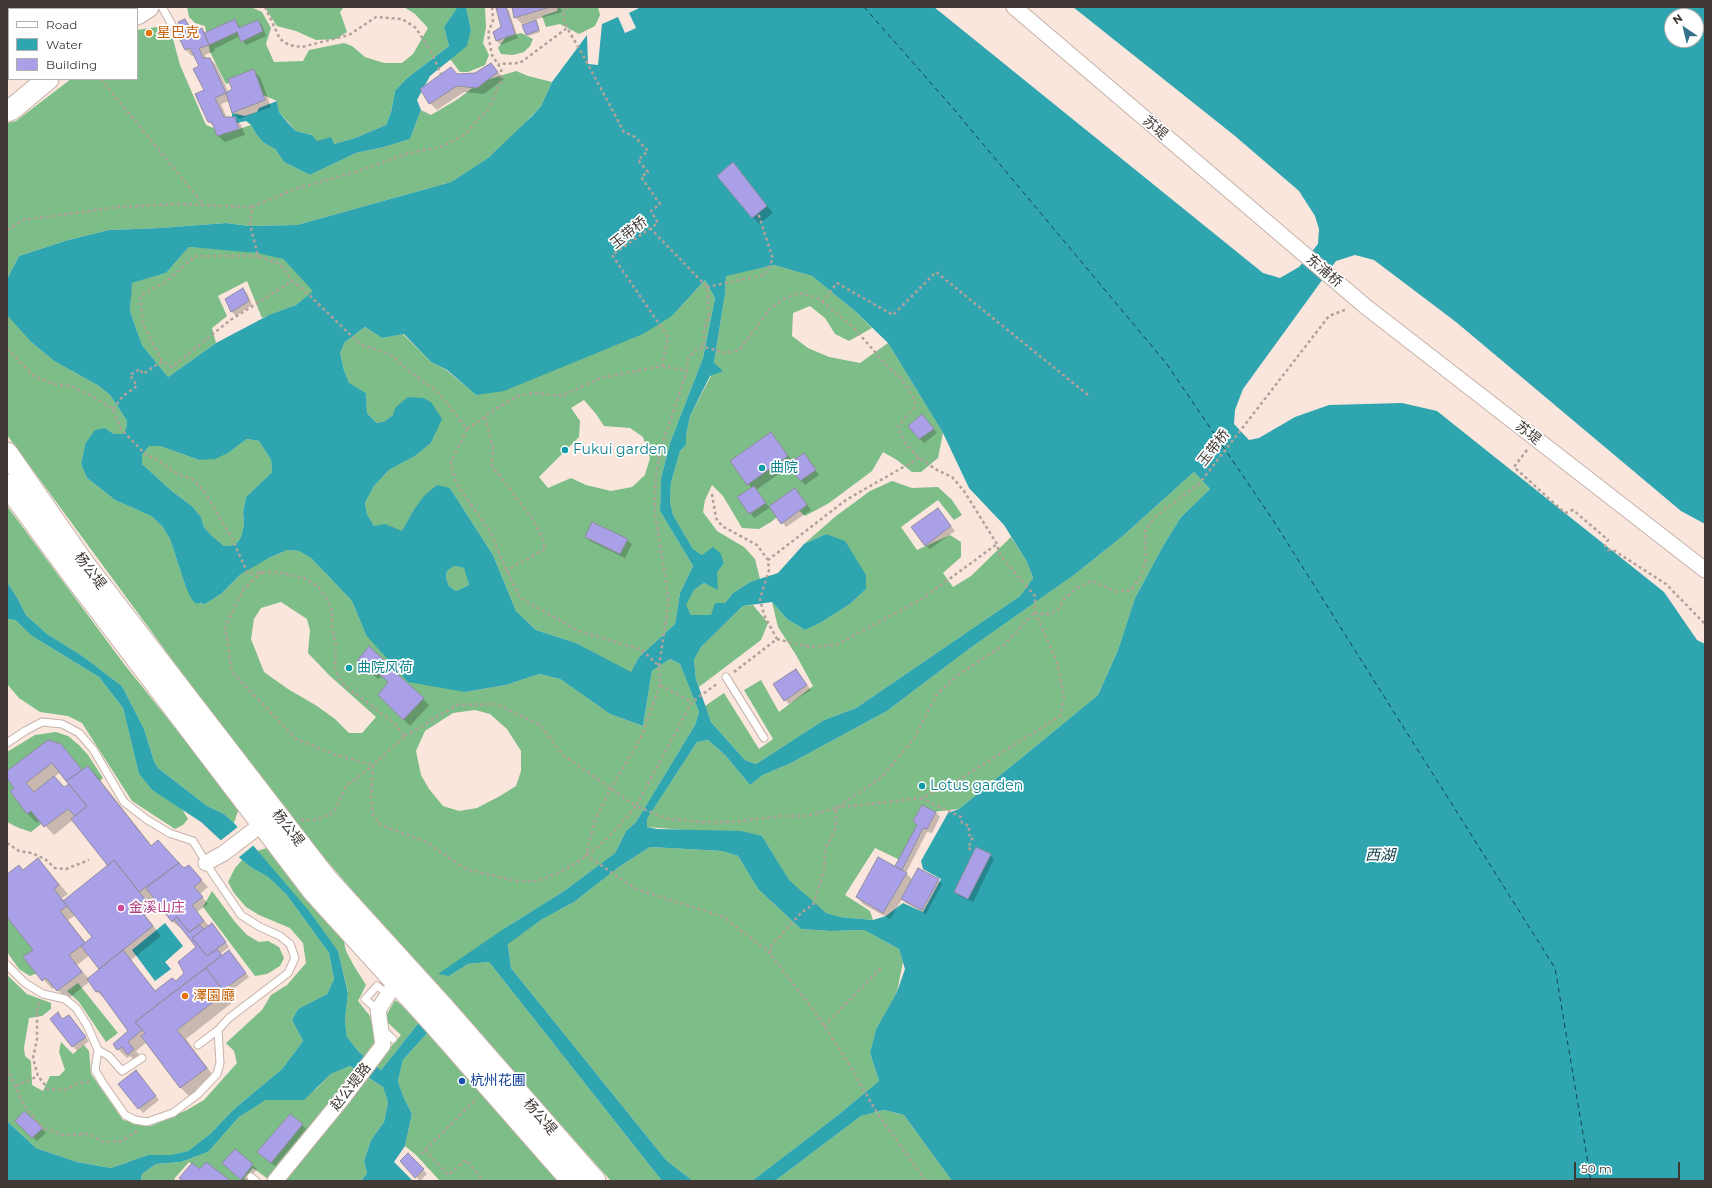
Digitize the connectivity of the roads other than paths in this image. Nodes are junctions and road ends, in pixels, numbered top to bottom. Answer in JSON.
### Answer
{"nodes":[{"id":1,"x":148,"y":7,"type":"edge"},
{"id":2,"x":162,"y":7,"type":"edge"},
{"id":3,"x":1014,"y":7,"type":"edge"},
{"id":4,"x":138,"y":13,"type":"edge"},
{"id":5,"x":176,"y":32,"type":"dead end"},
{"id":6,"x":47,"y":80,"type":"edge"},
{"id":7,"x":7,"y":111,"type":"edge"},
{"id":8,"x":1296,"y":248,"type":"joint"},
{"id":9,"x":1351,"y":295,"type":"joint"},
{"id":10,"x":7,"y":453,"type":"edge"},
{"id":11,"x":7,"y":485,"type":"edge"},
{"id":12,"x":1705,"y":570,"type":"edge"},
{"id":13,"x":726,"y":677,"type":"road end"},
{"id":14,"x":764,"y":738,"type":"dead end"},
{"id":15,"x":7,"y":743,"type":"edge"},
{"id":16,"x":255,"y":830,"type":"junction"},
{"id":17,"x":206,"y":863,"type":"junction"},
{"id":18,"x":7,"y":965,"type":"edge"},
{"id":19,"x":392,"y":988,"type":"junction"},
{"id":20,"x":380,"y":1027,"type":"junction"},
{"id":21,"x":218,"y":1030,"type":"junction"},
{"id":22,"x":393,"y":1039,"type":"dead end"},
{"id":23,"x":198,"y":1045,"type":"dead end"},
{"id":24,"x":98,"y":1050,"type":"junction"},
{"id":25,"x":142,"y":1058,"type":"dead end"},
{"id":26,"x":275,"y":1181,"type":"edge"},
{"id":27,"x":572,"y":1181,"type":"edge"},
{"id":28,"x":595,"y":1181,"type":"edge"}],
"edges":[{"from":1,"to":4,"type":"main road"},
{"from":2,"to":5,"type":"lane"},
{"from":3,"to":8,"type":"street","name":"苏堤"},
{"from":6,"to":7,"type":"main road"},
{"from":8,"to":9,"type":"street","name":"东浦桥"},
{"from":9,"to":12,"type":"street","name":"苏堤"},
{"from":10,"to":28,"type":"main road","name":"杨公堤"},
{"from":11,"to":16,"type":"main road","name":"杨公堤"},
{"from":13,"to":14,"type":"lane"},
{"from":15,"to":17,"type":"lane"},
{"from":16,"to":17,"type":"street"},
{"from":16,"to":19,"type":"main road","name":"杨公堤"},
{"from":17,"to":21,"type":"lane"},
{"from":18,"to":24,"type":"lane"},
{"from":19,"to":20,"type":"street","name":"赵公堤路"},
{"from":19,"to":27,"type":"main road","name":"杨公堤"},
{"from":20,"to":22,"type":"lane"},
{"from":20,"to":26,"type":"street","name":"赵公堤路"},
{"from":21,"to":23,"type":"lane"},
{"from":21,"to":24,"type":"lane"},
{"from":24,"to":25,"type":"lane"}]}
